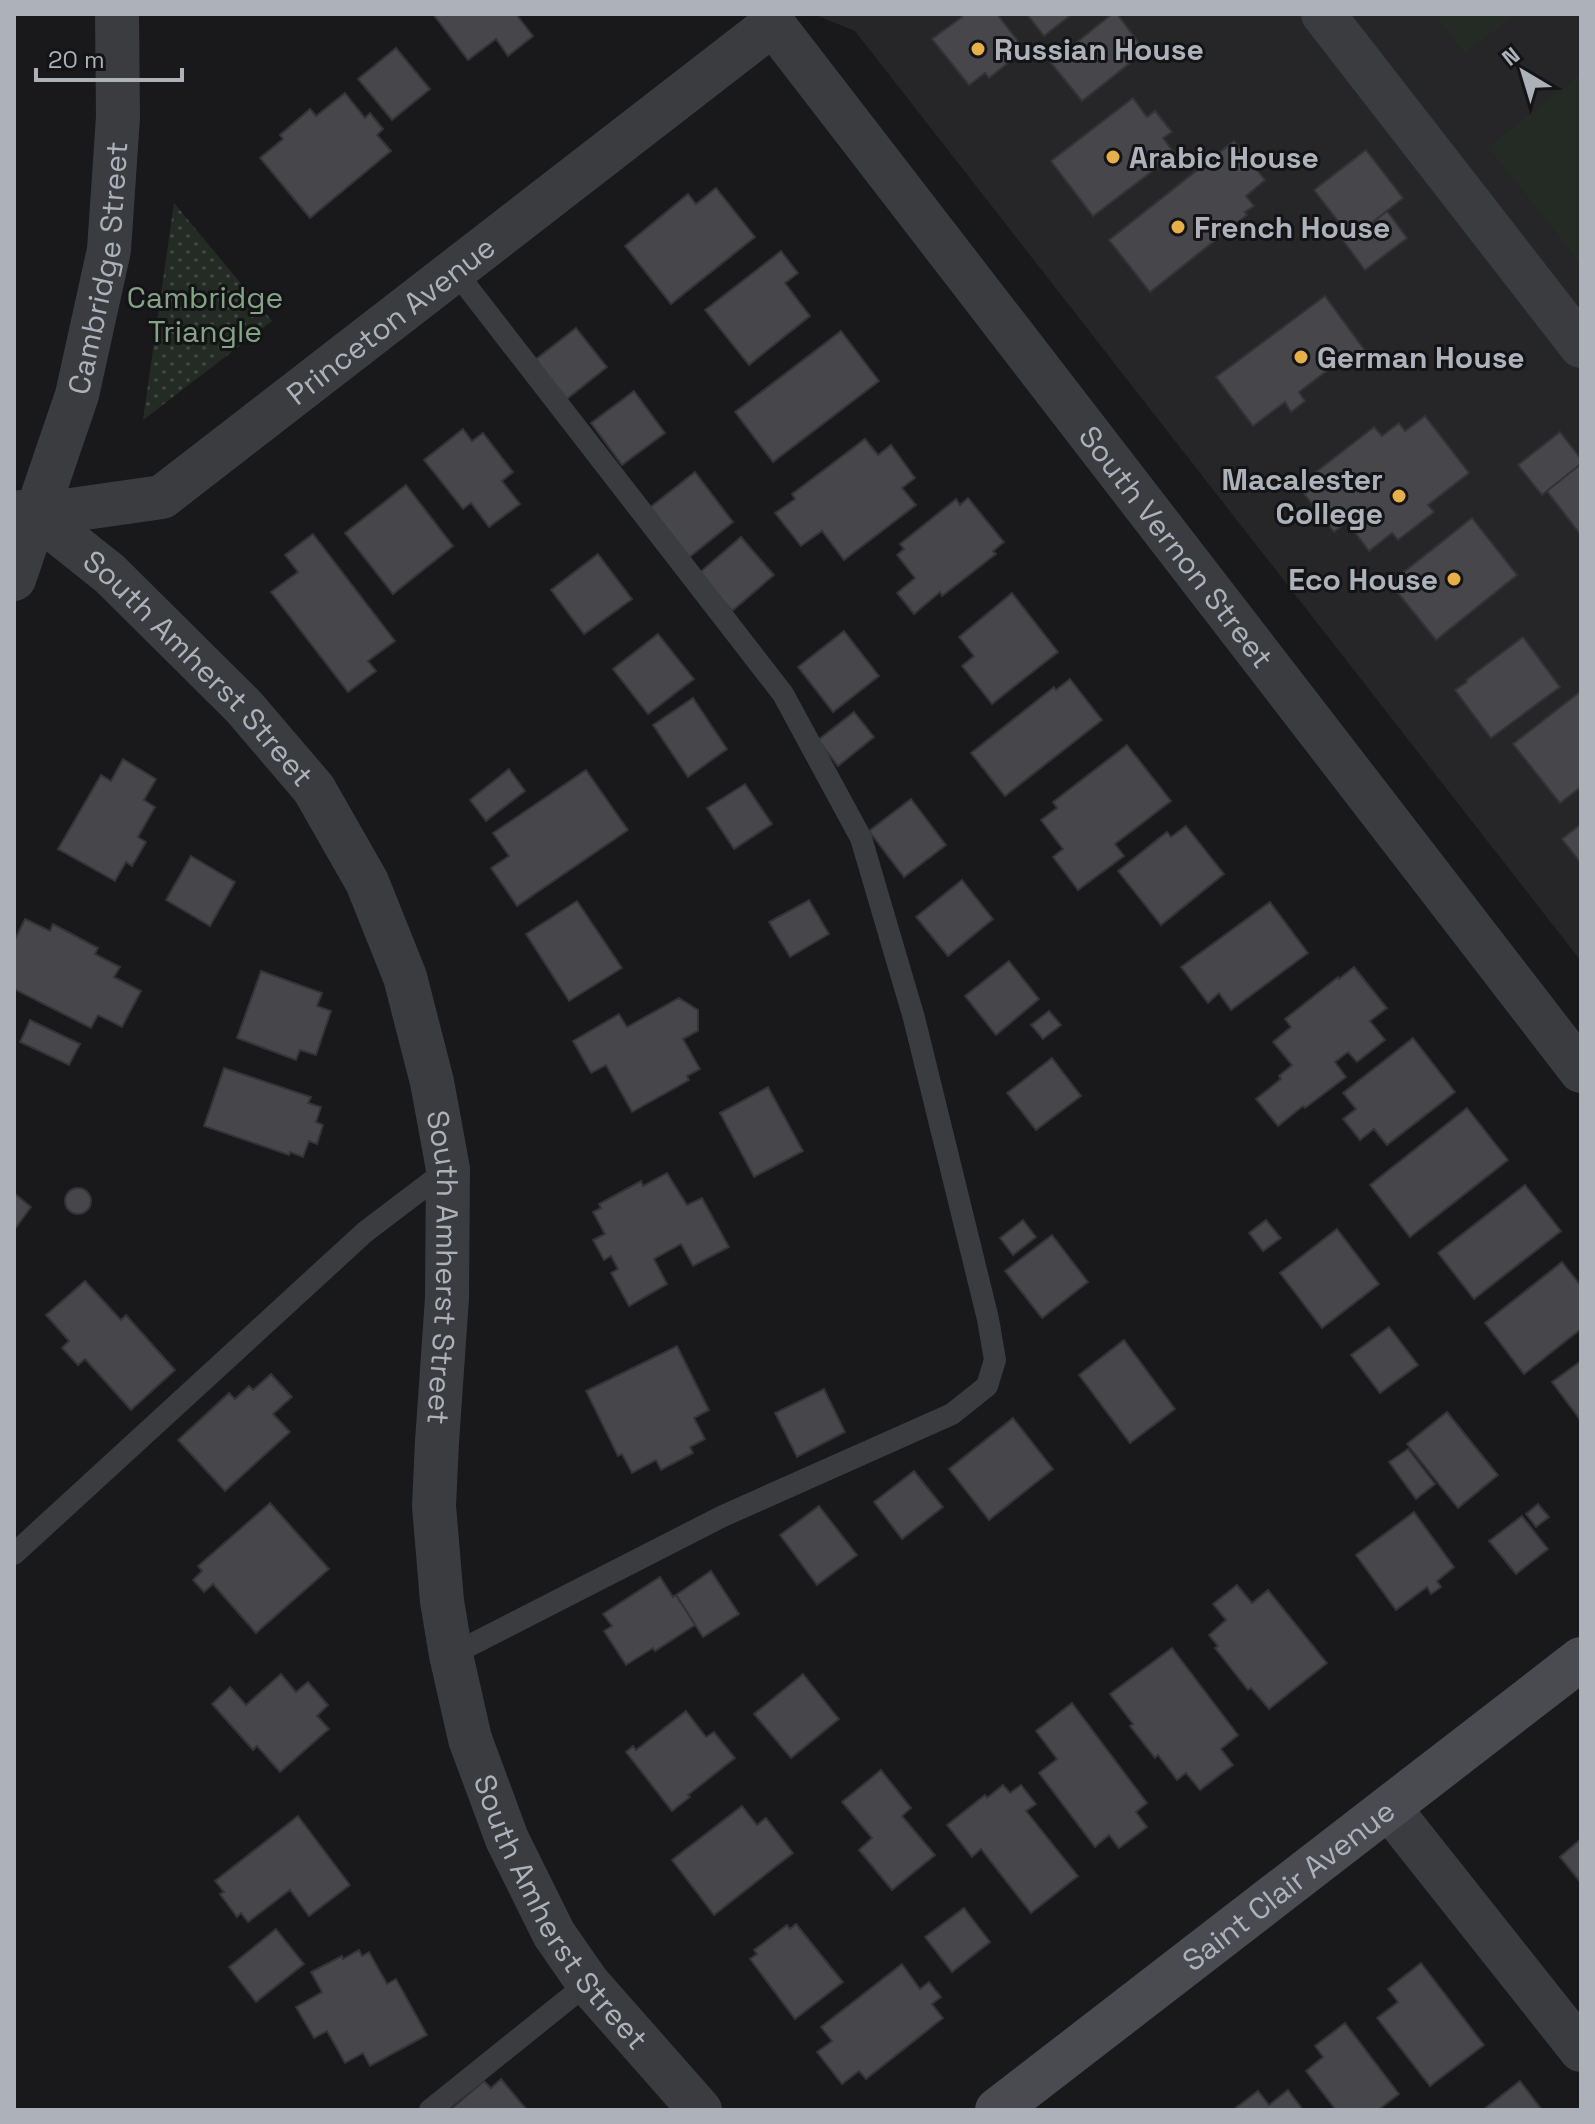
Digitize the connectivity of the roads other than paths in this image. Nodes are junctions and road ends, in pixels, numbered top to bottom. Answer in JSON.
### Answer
{"nodes":[{"id":1,"x":117,"y":14,"type":"edge"},
{"id":2,"x":1323,"y":14,"type":"edge"},
{"id":3,"x":773,"y":24,"type":"joint"},
{"id":4,"x":455,"y":271,"type":"junction"},
{"id":5,"x":1581,"y":346,"type":"edge"},
{"id":6,"x":25,"y":513,"type":"edge"},
{"id":7,"x":14,"y":579,"type":"edge"},
{"id":8,"x":1581,"y":1071,"type":"edge"},
{"id":9,"x":448,"y":1169,"type":"junction"},
{"id":10,"x":14,"y":1554,"type":"edge"},
{"id":11,"x":451,"y":1655,"type":"junction"},
{"id":12,"x":1581,"y":1659,"type":"edge"},
{"id":13,"x":1389,"y":1808,"type":"junction"},
{"id":14,"x":588,"y":1983,"type":"junction"},
{"id":15,"x":1581,"y":2050,"type":"edge"},
{"id":16,"x":430,"y":2110,"type":"edge"},
{"id":17,"x":700,"y":2110,"type":"edge"},
{"id":18,"x":997,"y":2110,"type":"edge"}],
"edges":[{"from":1,"to":6,"type":"street","name":"Cambridge Street"},
{"from":2,"to":5,"type":"street"},
{"from":3,"to":4,"type":"street","name":"Princeton Avenue"},
{"from":3,"to":8,"type":"street","name":"South Vernon Street"},
{"from":4,"to":6,"type":"street","name":"Princeton Avenue"},
{"from":4,"to":11,"type":"lane"},
{"from":6,"to":7,"type":"street"},
{"from":6,"to":9,"type":"street","name":"South Amherst Street"},
{"from":9,"to":10,"type":"lane"},
{"from":9,"to":11,"type":"street","name":"South Amherst Street"},
{"from":11,"to":14,"type":"street","name":"South Amherst Street"},
{"from":12,"to":13,"type":"street","name":"Saint Clair Avenue"},
{"from":13,"to":15,"type":"street"},
{"from":13,"to":18,"type":"street","name":"Saint Clair Avenue"},
{"from":14,"to":16,"type":"lane"},
{"from":14,"to":17,"type":"street","name":"South Amherst Street"}]}
